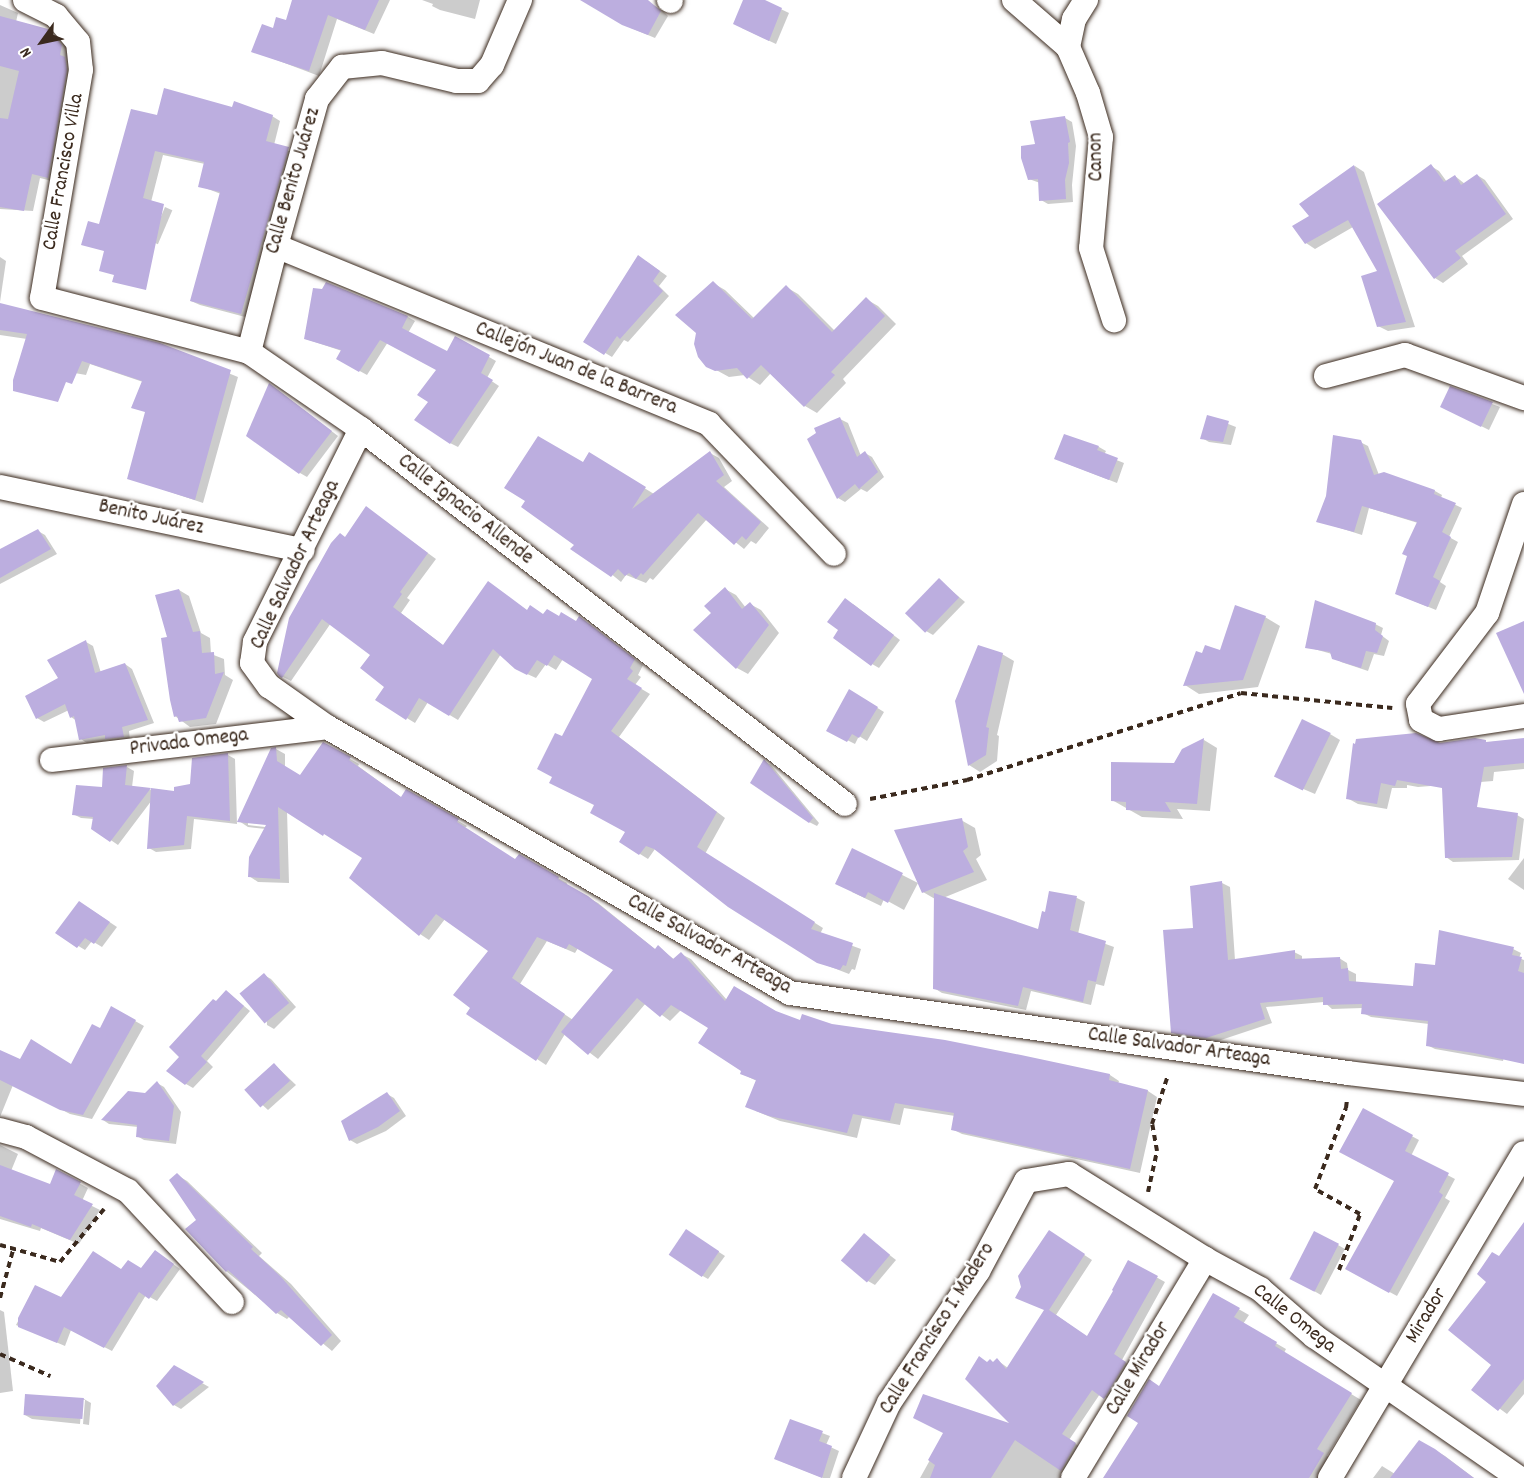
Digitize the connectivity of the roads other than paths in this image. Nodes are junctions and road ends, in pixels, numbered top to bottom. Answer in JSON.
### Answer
{"nodes":[{"id":1,"x":25,"y":0,"type":"edge"},
{"id":2,"x":520,"y":0,"type":"edge"},
{"id":3,"x":1014,"y":0,"type":"edge"},
{"id":4,"x":1086,"y":0,"type":"edge"},
{"id":5,"x":1068,"y":48,"type":"junction"},
{"id":6,"x":276,"y":246,"type":"junction"},
{"id":7,"x":42,"y":298,"type":"joint"},
{"id":8,"x":1114,"y":320,"type":"dead end"},
{"id":9,"x":249,"y":352,"type":"junction"},
{"id":10,"x":1326,"y":376,"type":"dead end"},
{"id":11,"x":1524,"y":398,"type":"edge"},
{"id":12,"x":361,"y":429,"type":"junction"},
{"id":13,"x":0,"y":487,"type":"edge"},
{"id":14,"x":1524,"y":504,"type":"edge"},
{"id":15,"x":302,"y":550,"type":"junction"},
{"id":16,"x":834,"y":554,"type":"dead end"},
{"id":17,"x":1524,"y":716,"type":"edge"},
{"id":18,"x":327,"y":727,"type":"junction"},
{"id":19,"x":52,"y":760,"type":"dead end"},
{"id":20,"x":845,"y":804,"type":"road end"},
{"id":21,"x":1524,"y":1094,"type":"edge"},
{"id":22,"x":0,"y":1130,"type":"edge"},
{"id":23,"x":1524,"y":1153,"type":"edge"},
{"id":24,"x":1026,"y":1181,"type":"joint"},
{"id":25,"x":1205,"y":1259,"type":"junction"},
{"id":26,"x":232,"y":1302,"type":"dead end"},
{"id":27,"x":1385,"y":1387,"type":"junction"},
{"id":28,"x":854,"y":1478,"type":"edge"},
{"id":29,"x":1073,"y":1478,"type":"edge"},
{"id":30,"x":1330,"y":1478,"type":"edge"},
{"id":31,"x":1518,"y":1478,"type":"edge"}],
"edges":[{"from":1,"to":7,"type":"street","name":"Calle Francisco Villa"},
{"from":2,"to":6,"type":"street","name":"Calle Benito Juárez"},
{"from":3,"to":5,"type":"street"},
{"from":4,"to":5,"type":"street"},
{"from":5,"to":8,"type":"street","name":"Canon"},
{"from":6,"to":9,"type":"street","name":"Calle Benito Juárez"},
{"from":6,"to":16,"type":"street","name":"Callejón Juan de la Barrera"},
{"from":7,"to":9,"type":"street","name":"Calle Ignacio Allende"},
{"from":9,"to":12,"type":"street","name":"Calle Ignacio Allende"},
{"from":10,"to":11,"type":"street"},
{"from":12,"to":15,"type":"street","name":"Calle Salvador Arteaga"},
{"from":12,"to":20,"type":"street","name":"Calle Ignacio Allende"},
{"from":13,"to":15,"type":"street","name":"Benito Juárez"},
{"from":14,"to":17,"type":"street"},
{"from":15,"to":18,"type":"street","name":"Calle Salvador Arteaga"},
{"from":18,"to":19,"type":"street","name":"Privada Omega"},
{"from":18,"to":21,"type":"street","name":"Calle Salvador Arteaga"},
{"from":22,"to":26,"type":"street"},
{"from":23,"to":27,"type":"street","name":"Mirador"},
{"from":24,"to":25,"type":"street","name":"Calle Omega"},
{"from":24,"to":28,"type":"street","name":"Calle Francisco I. Madero"},
{"from":25,"to":27,"type":"street","name":"Calle Omega"},
{"from":25,"to":29,"type":"street","name":"Calle Mirador"},
{"from":27,"to":30,"type":"street","name":"Mirador"},
{"from":27,"to":31,"type":"street","name":"Calle Omega"}]}
